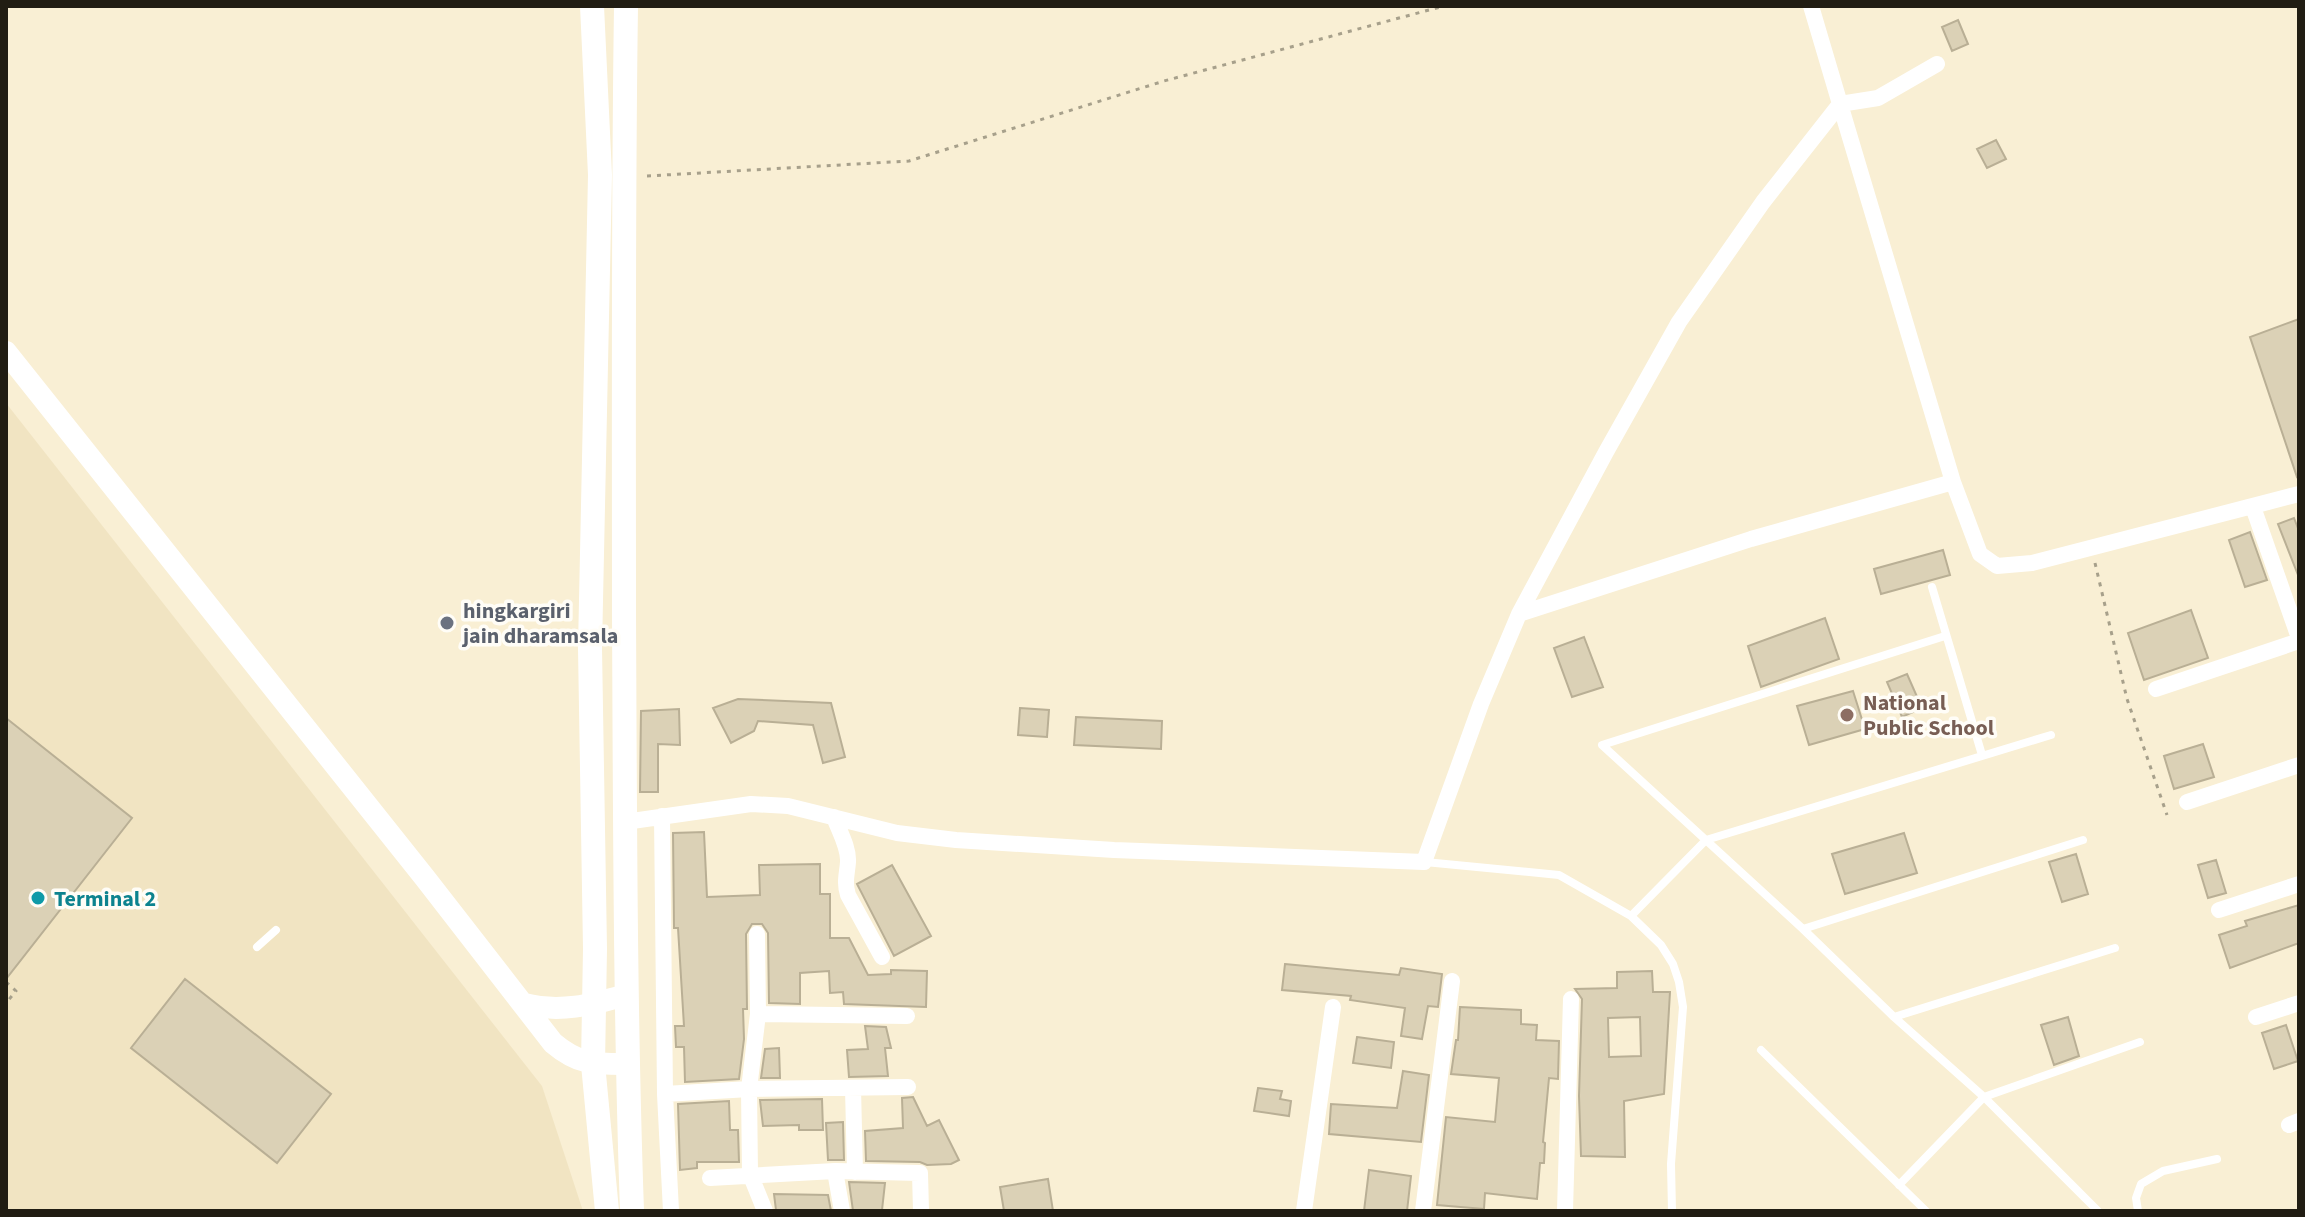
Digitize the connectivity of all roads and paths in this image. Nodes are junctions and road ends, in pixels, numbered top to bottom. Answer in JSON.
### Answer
{"nodes":[{"id":1,"x":592,"y":6,"type":"edge"},
{"id":2,"x":626,"y":6,"type":"edge"},
{"id":3,"x":1444,"y":6,"type":"edge"},
{"id":4,"x":1811,"y":6,"type":"edge"},
{"id":5,"x":1937,"y":64,"type":"dead end"},
{"id":6,"x":1840,"y":104,"type":"junction"},
{"id":7,"x":623,"y":178,"type":"junction"},
{"id":8,"x":6,"y":352,"type":"edge"},
{"id":9,"x":1953,"y":482,"type":"junction"},
{"id":10,"x":2299,"y":494,"type":"edge"},
{"id":11,"x":2253,"y":507,"type":"junction"},
{"id":12,"x":2091,"y":547,"type":"junction"},
{"id":13,"x":1932,"y":587,"type":"dead end"},
{"id":14,"x":1519,"y":614,"type":"junction"},
{"id":15,"x":1945,"y":636,"type":"junction"},
{"id":16,"x":2299,"y":640,"type":"edge"},
{"id":17,"x":2156,"y":689,"type":"dead end"},
{"id":18,"x":2051,"y":735,"type":"dead end"},
{"id":19,"x":1982,"y":755,"type":"junction"},
{"id":20,"x":2299,"y":765,"type":"edge"},
{"id":21,"x":2187,"y":802,"type":"dead end"},
{"id":22,"x":2167,"y":815,"type":"dead end"},
{"id":23,"x":662,"y":816,"type":"junction"},
{"id":24,"x":834,"y":817,"type":"junction"},
{"id":25,"x":625,"y":822,"type":"junction"},
{"id":26,"x":1706,"y":840,"type":"junction"},
{"id":27,"x":2083,"y":840,"type":"dead end"},
{"id":28,"x":1424,"y":862,"type":"junction"},
{"id":29,"x":2299,"y":884,"type":"edge"},
{"id":30,"x":2219,"y":910,"type":"dead end"},
{"id":31,"x":1631,"y":916,"type":"junction"},
{"id":32,"x":1803,"y":929,"type":"junction"},
{"id":33,"x":276,"y":930,"type":"dead end"},
{"id":34,"x":757,"y":934,"type":"dead end"},
{"id":35,"x":257,"y":947,"type":"dead end"},
{"id":36,"x":2115,"y":948,"type":"dead end"},
{"id":37,"x":882,"y":957,"type":"dead end"},
{"id":38,"x":1452,"y":981,"type":"dead end"},
{"id":39,"x":6,"y":982,"type":"edge"},
{"id":40,"x":626,"y":995,"type":"junction"},
{"id":41,"x":1571,"y":999,"type":"dead end"},
{"id":42,"x":6,"y":1003,"type":"edge"},
{"id":43,"x":2299,"y":1003,"type":"edge"},
{"id":44,"x":524,"y":1004,"type":"junction"},
{"id":45,"x":594,"y":1004,"type":"junction"},
{"id":46,"x":1333,"y":1007,"type":"dead end"},
{"id":47,"x":758,"y":1014,"type":"junction"},
{"id":48,"x":907,"y":1016,"type":"dead end"},
{"id":49,"x":1894,"y":1017,"type":"junction"},
{"id":50,"x":2256,"y":1017,"type":"dead end"},
{"id":51,"x":2140,"y":1042,"type":"dead end"},
{"id":52,"x":1761,"y":1050,"type":"dead end"},
{"id":53,"x":593,"y":1064,"type":"junction"},
{"id":54,"x":628,"y":1064,"type":"junction"},
{"id":55,"x":908,"y":1087,"type":"dead end"},
{"id":56,"x":853,"y":1088,"type":"junction"},
{"id":57,"x":749,"y":1089,"type":"junction"},
{"id":58,"x":665,"y":1094,"type":"junction"},
{"id":59,"x":1984,"y":1097,"type":"junction"},
{"id":60,"x":2217,"y":1159,"type":"dead end"},
{"id":61,"x":835,"y":1171,"type":"junction"},
{"id":62,"x":855,"y":1172,"type":"junction"},
{"id":63,"x":750,"y":1174,"type":"junction"},
{"id":64,"x":710,"y":1178,"type":"dead end"},
{"id":65,"x":1899,"y":1185,"type":"junction"},
{"id":66,"x":607,"y":1211,"type":"edge"},
{"id":67,"x":632,"y":1211,"type":"edge"},
{"id":68,"x":671,"y":1211,"type":"edge"},
{"id":69,"x":765,"y":1211,"type":"edge"},
{"id":70,"x":842,"y":1211,"type":"edge"},
{"id":71,"x":921,"y":1211,"type":"edge"},
{"id":72,"x":1304,"y":1211,"type":"edge"},
{"id":73,"x":1423,"y":1211,"type":"edge"},
{"id":74,"x":1565,"y":1211,"type":"edge"},
{"id":75,"x":1672,"y":1211,"type":"edge"},
{"id":76,"x":1926,"y":1211,"type":"edge"},
{"id":77,"x":2098,"y":1211,"type":"edge"},
{"id":78,"x":2138,"y":1211,"type":"edge"}],
"edges":[{"from":1,"to":45,"type":"main road"},
{"from":2,"to":7,"type":"main road"},
{"from":3,"to":7,"type":"path"},
{"from":4,"to":6,"type":"street"},
{"from":5,"to":6,"type":"street"},
{"from":6,"to":9,"type":"street"},
{"from":6,"to":14,"type":"street"},
{"from":7,"to":25,"type":"main road"},
{"from":8,"to":44,"type":"main road"},
{"from":9,"to":12,"type":"street"},
{"from":9,"to":14,"type":"street"},
{"from":10,"to":11,"type":"street"},
{"from":11,"to":12,"type":"street"},
{"from":11,"to":16,"type":"street"},
{"from":12,"to":22,"type":"path"},
{"from":13,"to":15,"type":"lane"},
{"from":14,"to":28,"type":"street"},
{"from":15,"to":19,"type":"lane"},
{"from":15,"to":26,"type":"lane"},
{"from":16,"to":17,"type":"street"},
{"from":18,"to":19,"type":"lane"},
{"from":19,"to":26,"type":"lane"},
{"from":20,"to":21,"type":"street"},
{"from":23,"to":24,"type":"street"},
{"from":23,"to":25,"type":"street"},
{"from":23,"to":58,"type":"street"},
{"from":24,"to":28,"type":"street"},
{"from":24,"to":37,"type":"street"},
{"from":25,"to":40,"type":"main road"},
{"from":26,"to":31,"type":"lane"},
{"from":26,"to":32,"type":"lane"},
{"from":27,"to":32,"type":"lane"},
{"from":28,"to":31,"type":"lane"},
{"from":29,"to":30,"type":"street"},
{"from":31,"to":75,"type":"lane"},
{"from":32,"to":49,"type":"lane"},
{"from":33,"to":35,"type":"lane"},
{"from":34,"to":47,"type":"street"},
{"from":36,"to":49,"type":"lane"},
{"from":38,"to":73,"type":"street"},
{"from":39,"to":42,"type":"path"},
{"from":40,"to":45,"type":"main road"},
{"from":40,"to":54,"type":"main road"},
{"from":41,"to":74,"type":"street"},
{"from":43,"to":50,"type":"street"},
{"from":44,"to":45,"type":"main road"},
{"from":44,"to":53,"type":"main road"},
{"from":45,"to":53,"type":"main road"},
{"from":46,"to":72,"type":"street"},
{"from":47,"to":48,"type":"street"},
{"from":47,"to":57,"type":"street"},
{"from":49,"to":59,"type":"lane"},
{"from":51,"to":59,"type":"lane"},
{"from":52,"to":65,"type":"lane"},
{"from":53,"to":54,"type":"main road"},
{"from":53,"to":66,"type":"main road"},
{"from":54,"to":67,"type":"main road"},
{"from":55,"to":56,"type":"street"},
{"from":56,"to":57,"type":"street"},
{"from":56,"to":62,"type":"street"},
{"from":57,"to":58,"type":"street"},
{"from":57,"to":63,"type":"street"},
{"from":58,"to":68,"type":"street"},
{"from":59,"to":65,"type":"lane"},
{"from":59,"to":77,"type":"lane"},
{"from":60,"to":78,"type":"lane"},
{"from":61,"to":62,"type":"street"},
{"from":61,"to":63,"type":"street"},
{"from":61,"to":70,"type":"street"},
{"from":62,"to":71,"type":"street"},
{"from":63,"to":64,"type":"street"},
{"from":63,"to":69,"type":"street"},
{"from":65,"to":76,"type":"lane"}]}
